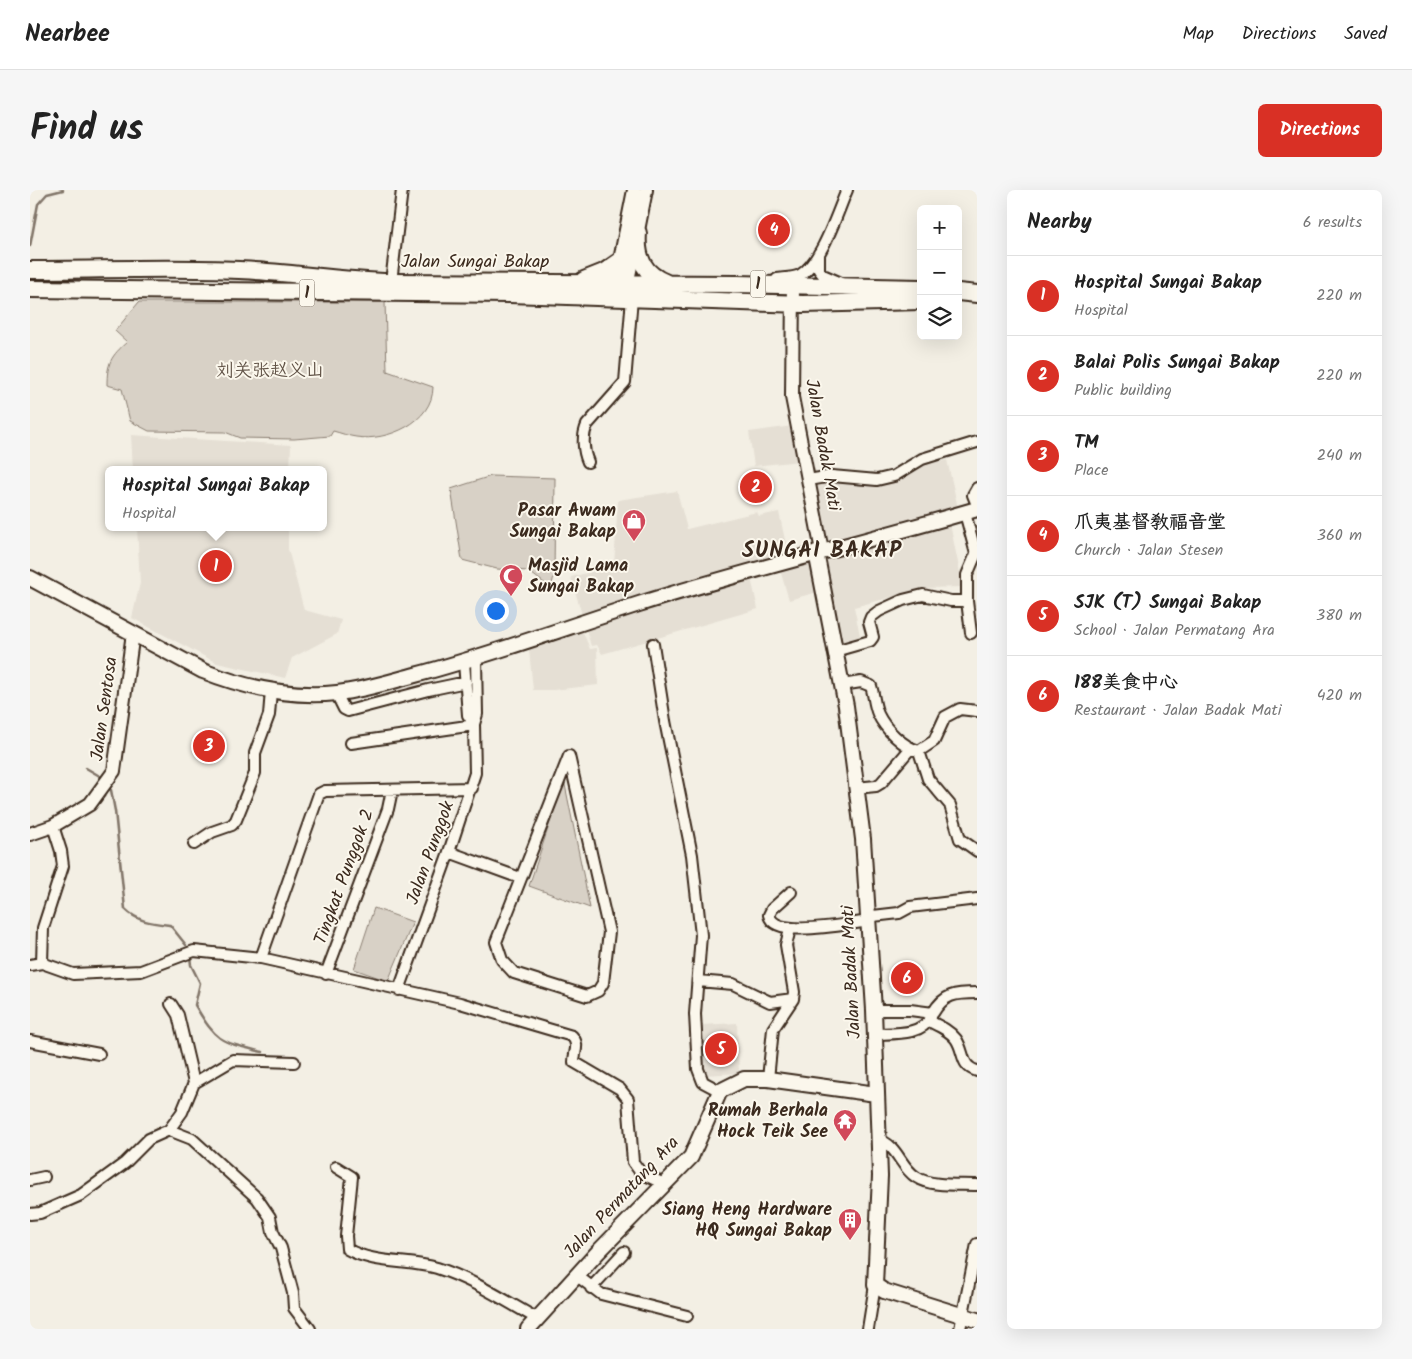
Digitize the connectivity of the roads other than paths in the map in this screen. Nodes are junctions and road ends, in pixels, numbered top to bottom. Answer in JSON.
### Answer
{"nodes":[{"id":1,"x":402,"y":190,"type":"edge"},
{"id":2,"x":634,"y":190,"type":"edge"},
{"id":3,"x":646,"y":190,"type":"edge"},
{"id":4,"x":847,"y":190,"type":"edge"},
{"id":5,"x":638,"y":233,"type":"junction"},
{"id":6,"x":819,"y":253,"type":"junction"},
{"id":7,"x":620,"y":261,"type":"junction"},
{"id":8,"x":30,"y":270,"type":"edge"},
{"id":9,"x":391,"y":282,"type":"junction"},
{"id":10,"x":569,"y":283,"type":"junction"},
{"id":11,"x":669,"y":284,"type":"junction"},
{"id":12,"x":737,"y":284,"type":"junction"},
{"id":13,"x":793,"y":285,"type":"junction"},
{"id":14,"x":847,"y":286,"type":"junction"},
{"id":15,"x":30,"y":290,"type":"edge"},
{"id":16,"x":622,"y":292,"type":"junction"},
{"id":17,"x":910,"y":293,"type":"edge"},
{"id":18,"x":793,"y":303,"type":"junction"},
{"id":19,"x":977,"y":442,"type":"edge"},
{"id":20,"x":588,"y":462,"type":"dead end"},
{"id":21,"x":808,"y":480,"type":"junction"},
{"id":22,"x":977,"y":488,"type":"edge"},
{"id":23,"x":973,"y":509,"type":"edge"},
{"id":24,"x":819,"y":551,"type":"junction"},
{"id":25,"x":30,"y":578,"type":"edge"},
{"id":26,"x":971,"y":606,"type":"edge"},
{"id":27,"x":133,"y":633,"type":"junction"},
{"id":28,"x":971,"y":633,"type":"dead end"},
{"id":29,"x":653,"y":644,"type":"dead end"},
{"id":30,"x":835,"y":651,"type":"junction"},
{"id":31,"x":470,"y":660,"type":"junction"},
{"id":32,"x":425,"y":673,"type":"junction"},
{"id":33,"x":466,"y":682,"type":"junction"},
{"id":34,"x":842,"y":685,"type":"junction"},
{"id":35,"x":428,"y":690,"type":"junction"},
{"id":36,"x":271,"y":692,"type":"junction"},
{"id":37,"x":336,"y":693,"type":"junction"},
{"id":38,"x":977,"y":711,"type":"edge"},
{"id":39,"x":474,"y":725,"type":"junction"},
{"id":40,"x":351,"y":743,"type":"dead end"},
{"id":41,"x":914,"y":750,"type":"junction"},
{"id":42,"x":472,"y":788,"type":"junction"},
{"id":43,"x":856,"y":788,"type":"junction"},
{"id":44,"x":556,"y":789,"type":"junction"},
{"id":45,"x":392,"y":790,"type":"junction"},
{"id":46,"x":578,"y":792,"type":"junction"},
{"id":47,"x":53,"y":826,"type":"junction"},
{"id":48,"x":30,"y":834,"type":"edge"},
{"id":49,"x":194,"y":844,"type":"dead end"},
{"id":50,"x":977,"y":851,"type":"edge"},
{"id":51,"x":449,"y":852,"type":"junction"},
{"id":52,"x":520,"y":878,"type":"junction"},
{"id":53,"x":791,"y":892,"type":"dead end"},
{"id":54,"x":977,"y":899,"type":"edge"},
{"id":55,"x":869,"y":918,"type":"junction"},
{"id":56,"x":790,"y":929,"type":"junction"},
{"id":57,"x":261,"y":958,"type":"junction"},
{"id":58,"x":42,"y":963,"type":"junction"},
{"id":59,"x":30,"y":965,"type":"edge"},
{"id":60,"x":326,"y":974,"type":"junction"},
{"id":61,"x":698,"y":981,"type":"junction"},
{"id":62,"x":398,"y":990,"type":"junction"},
{"id":63,"x":977,"y":992,"type":"edge"},
{"id":64,"x":793,"y":999,"type":"junction"},
{"id":65,"x":171,"y":1004,"type":"dead end"},
{"id":66,"x":874,"y":1010,"type":"junction"},
{"id":67,"x":931,"y":1017,"type":"junction"},
{"id":68,"x":875,"y":1034,"type":"junction"},
{"id":69,"x":30,"y":1041,"type":"edge"},
{"id":70,"x":99,"y":1054,"type":"dead end"},
{"id":71,"x":294,"y":1062,"type":"dead end"},
{"id":72,"x":977,"y":1071,"type":"edge"},
{"id":73,"x":768,"y":1079,"type":"junction"},
{"id":74,"x":194,"y":1083,"type":"junction"},
{"id":75,"x":720,"y":1091,"type":"junction"},
{"id":76,"x":876,"y":1094,"type":"junction"},
{"id":77,"x":169,"y":1130,"type":"junction"},
{"id":78,"x":878,"y":1140,"type":"junction"},
{"id":79,"x":336,"y":1167,"type":"dead end"},
{"id":80,"x":44,"y":1177,"type":"dead end"},
{"id":81,"x":30,"y":1180,"type":"edge"},
{"id":82,"x":664,"y":1184,"type":"junction"},
{"id":83,"x":977,"y":1185,"type":"edge"},
{"id":84,"x":30,"y":1214,"type":"edge"},
{"id":85,"x":977,"y":1244,"type":"edge"},
{"id":86,"x":624,"y":1252,"type":"dead end"},
{"id":87,"x":576,"y":1275,"type":"junction"},
{"id":88,"x":875,"y":1285,"type":"junction"},
{"id":89,"x":591,"y":1288,"type":"junction"},
{"id":90,"x":687,"y":1316,"type":"dead end"},
{"id":91,"x":977,"y":1320,"type":"edge"},
{"id":92,"x":961,"y":1322,"type":"edge"},
{"id":93,"x":532,"y":1323,"type":"edge"},
{"id":94,"x":310,"y":1329,"type":"edge"},
{"id":95,"x":868,"y":1329,"type":"edge"}],
"edges":[{"from":1,"to":9,"type":"street"},
{"from":2,"to":7,"type":"street"},
{"from":3,"to":5,"type":"street"},
{"from":4,"to":6,"type":"street"},
{"from":5,"to":11,"type":"highway"},
{"from":5,"to":16,"type":"street"},
{"from":6,"to":12,"type":"street"},
{"from":6,"to":14,"type":"street"},
{"from":7,"to":10,"type":"highway"},
{"from":7,"to":16,"type":"street"},
{"from":8,"to":9,"type":"highway","name":"Jalan Sungai Bakap","number":"1"},
{"from":9,"to":10,"type":"highway","name":"Jalan Sungai Bakap","number":"1"},
{"from":10,"to":16,"type":"highway","name":"Jalan Sungai Bakap","number":"1"},
{"from":11,"to":12,"type":"highway","name":"Jalan Sungai Bakap","number":"1"},
{"from":11,"to":16,"type":"highway","name":"Jalan Sungai Bakap","number":"1"},
{"from":12,"to":13,"type":"highway","name":"Jalan Sungai Bakap","number":"1"},
{"from":13,"to":14,"type":"highway","name":"Jalan Sungai Bakap","number":"1"},
{"from":13,"to":18,"type":"street","name":"Jalan Badak Mati"},
{"from":14,"to":17,"type":"highway","name":"Jalan Sungai Bakap","number":"1"},
{"from":15,"to":16,"type":"highway","name":"Jalan Sungai Bakap","number":"1"},
{"from":16,"to":18,"type":"highway","name":"Jalan Sungai Bakap","number":"1"},
{"from":16,"to":20,"type":"street"},
{"from":17,"to":18,"type":"highway","name":"Jalan Sungai Bakap","number":"1"},
{"from":18,"to":21,"type":"street","name":"Jalan Badak Mati"},
{"from":19,"to":21,"type":"street"},
{"from":21,"to":24,"type":"street","name":"Jalan Badak Mati"},
{"from":22,"to":23,"type":"street"},
{"from":23,"to":24,"type":"main road"},
{"from":23,"to":26,"type":"street"},
{"from":24,"to":30,"type":"main road","name":"Jalan Badak Mati"},
{"from":24,"to":31,"type":"main road"},
{"from":25,"to":27,"type":"main road"},
{"from":26,"to":28,"type":"street"},
{"from":26,"to":30,"type":"street"},
{"from":27,"to":36,"type":"main road"},
{"from":27,"to":47,"type":"street","name":"Jalan Sentosa"},
{"from":29,"to":61,"type":"street"},
{"from":30,"to":34,"type":"main road","name":"Jalan Badak Mati"},
{"from":31,"to":32,"type":"main road"},
{"from":31,"to":33,"type":"street","name":"Jalan Punggok"},
{"from":31,"to":39,"type":"street","name":"Jalan Punggok"},
{"from":32,"to":35,"type":"street"},
{"from":32,"to":37,"type":"main road"},
{"from":33,"to":35,"type":"street"},
{"from":33,"to":39,"type":"street","name":"Jalan Punggok"},
{"from":34,"to":41,"type":"street"},
{"from":34,"to":43,"type":"main road","name":"Jalan Badak Mati"},
{"from":35,"to":37,"type":"street"},
{"from":36,"to":37,"type":"main road"},
{"from":36,"to":49,"type":"street"},
{"from":38,"to":41,"type":"street"},
{"from":39,"to":40,"type":"street"},
{"from":39,"to":42,"type":"street","name":"Jalan Punggok"},
{"from":41,"to":43,"type":"street"},
{"from":41,"to":50,"type":"street"},
{"from":42,"to":45,"type":"street"},
{"from":42,"to":51,"type":"street","name":"Jalan Punggok"},
{"from":43,"to":55,"type":"main road","name":"Jalan Badak Mati"},
{"from":44,"to":46,"type":"street"},
{"from":44,"to":46,"type":"street"},
{"from":44,"to":52,"type":"street"},
{"from":45,"to":57,"type":"street"},
{"from":45,"to":60,"type":"street","name":"Tingkat Punggok 2"},
{"from":46,"to":52,"type":"street"},
{"from":47,"to":48,"type":"street","name":"Jalan Sentosa"},
{"from":47,"to":58,"type":"street"},
{"from":51,"to":52,"type":"street"},
{"from":51,"to":62,"type":"street","name":"Jalan Punggok"},
{"from":53,"to":56,"type":"street"},
{"from":54,"to":55,"type":"street"},
{"from":55,"to":56,"type":"street"},
{"from":55,"to":66,"type":"main road","name":"Jalan Badak Mati"},
{"from":56,"to":64,"type":"street"},
{"from":57,"to":58,"type":"street"},
{"from":57,"to":60,"type":"street"},
{"from":58,"to":59,"type":"street"},
{"from":60,"to":62,"type":"street"},
{"from":61,"to":64,"type":"street"},
{"from":61,"to":75,"type":"street"},
{"from":62,"to":82,"type":"street"},
{"from":63,"to":67,"type":"street"},
{"from":64,"to":73,"type":"street"},
{"from":65,"to":74,"type":"street"},
{"from":66,"to":67,"type":"street"},
{"from":66,"to":68,"type":"main road","name":"Jalan Badak Mati"},
{"from":67,"to":68,"type":"street"},
{"from":67,"to":72,"type":"street"},
{"from":68,"to":76,"type":"main road","name":"Jalan Badak Mati"},
{"from":69,"to":70,"type":"street"},
{"from":71,"to":74,"type":"street"},
{"from":73,"to":75,"type":"main road"},
{"from":73,"to":76,"type":"main road"},
{"from":74,"to":77,"type":"street"},
{"from":75,"to":82,"type":"main road","name":"Jalan Permatang Ara"},
{"from":76,"to":78,"type":"main road","name":"Jalan Badak Mati"},
{"from":77,"to":84,"type":"street"},
{"from":77,"to":94,"type":"street"},
{"from":78,"to":83,"type":"street"},
{"from":78,"to":88,"type":"main road","name":"Jalan Badak Mati"},
{"from":79,"to":93,"type":"street"},
{"from":80,"to":81,"type":"street"},
{"from":82,"to":87,"type":"main road","name":"Jalan Permatang Ara"},
{"from":85,"to":92,"type":"street"},
{"from":86,"to":89,"type":"street"},
{"from":87,"to":89,"type":"street"},
{"from":87,"to":93,"type":"main road","name":"Jalan Permatang Ara"},
{"from":88,"to":92,"type":"main road"},
{"from":88,"to":95,"type":"street"},
{"from":89,"to":90,"type":"street"},
{"from":91,"to":92,"type":"main road"}]}
